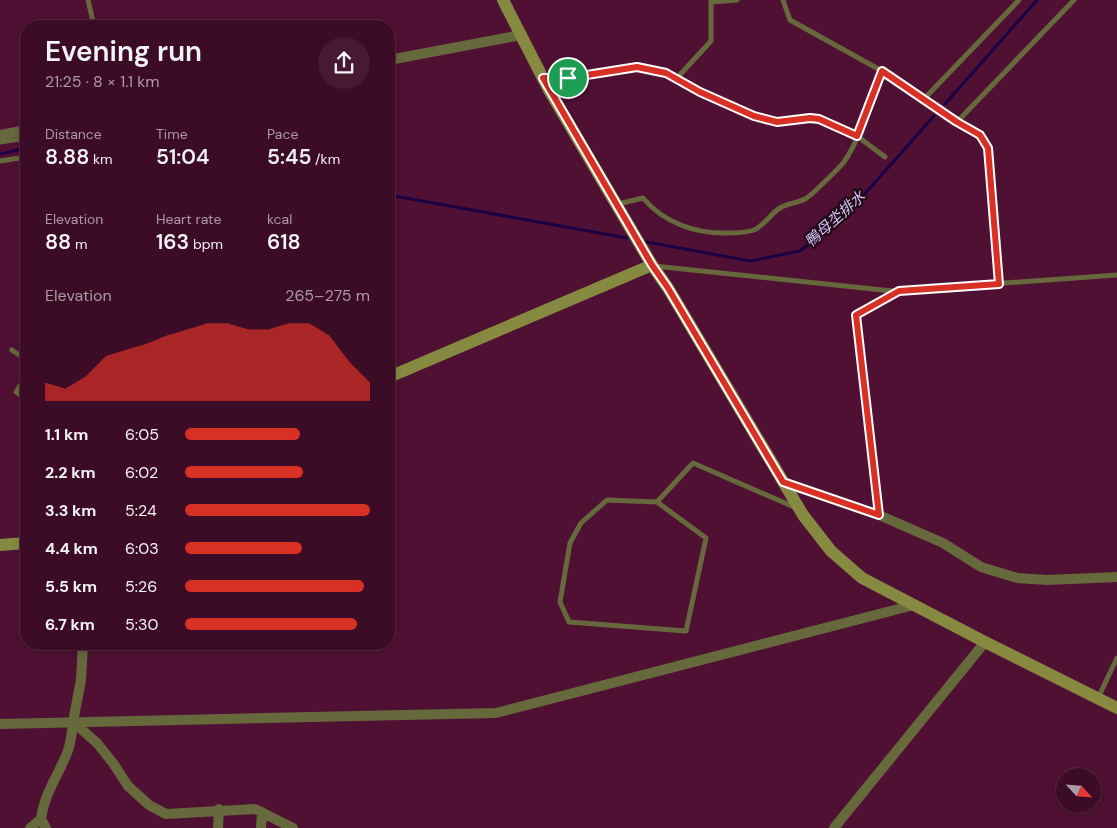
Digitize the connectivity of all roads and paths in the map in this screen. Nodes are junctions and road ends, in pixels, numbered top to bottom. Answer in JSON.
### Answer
{"nodes":[{"id":1,"x":88,"y":0,"type":"edge"},
{"id":2,"x":503,"y":0,"type":"edge"},
{"id":3,"x":737,"y":0,"type":"edge"},
{"id":4,"x":783,"y":0,"type":"edge"},
{"id":5,"x":1019,"y":0,"type":"edge"},
{"id":6,"x":1074,"y":0,"type":"edge"},
{"id":7,"x":712,"y":1,"type":"edge"},
{"id":8,"x":93,"y":20,"type":"edge"},
{"id":9,"x":521,"y":35,"type":"junction"},
{"id":10,"x":395,"y":59,"type":"edge"},
{"id":11,"x":882,"y":71,"type":"junction"},
{"id":12,"x":543,"y":78,"type":"junction"},
{"id":13,"x":676,"y":79,"type":"junction"},
{"id":14,"x":924,"y":99,"type":"junction"},
{"id":15,"x":957,"y":122,"type":"junction"},
{"id":16,"x":20,"y":131,"type":"edge"},
{"id":17,"x":0,"y":134,"type":"edge"},
{"id":18,"x":857,"y":136,"type":"junction"},
{"id":19,"x":20,"y":139,"type":"edge"},
{"id":20,"x":0,"y":142,"type":"edge"},
{"id":21,"x":885,"y":157,"type":"dead end"},
{"id":22,"x":20,"y":158,"type":"edge"},
{"id":23,"x":0,"y":161,"type":"edge"},
{"id":24,"x":617,"y":204,"type":"junction"},
{"id":25,"x":652,"y":265,"type":"junction"},
{"id":26,"x":1117,"y":275,"type":"edge"},
{"id":27,"x":999,"y":284,"type":"junction"},
{"id":28,"x":899,"y":291,"type":"junction"},
{"id":29,"x":12,"y":350,"type":"dead end"},
{"id":30,"x":20,"y":356,"type":"edge"},
{"id":31,"x":395,"y":374,"type":"edge"},
{"id":32,"x":783,"y":482,"type":"junction"},
{"id":33,"x":657,"y":502,"type":"junction"},
{"id":34,"x":799,"y":509,"type":"junction"},
{"id":35,"x":879,"y":515,"type":"junction"},
{"id":36,"x":20,"y":544,"type":"edge"},
{"id":37,"x":0,"y":546,"type":"edge"},
{"id":38,"x":1117,"y":577,"type":"edge"},
{"id":39,"x":914,"y":605,"type":"junction"},
{"id":40,"x":985,"y":642,"type":"junction"},
{"id":41,"x":83,"y":650,"type":"edge"},
{"id":42,"x":1117,"y":658,"type":"edge"},
{"id":43,"x":1098,"y":698,"type":"junction"},
{"id":44,"x":1117,"y":708,"type":"edge"},
{"id":45,"x":74,"y":722,"type":"junction"},
{"id":46,"x":0,"y":724,"type":"edge"},
{"id":47,"x":219,"y":809,"type":"junction"},
{"id":48,"x":262,"y":812,"type":"junction"},
{"id":49,"x":43,"y":824,"type":"edge"},
{"id":50,"x":30,"y":828,"type":"edge"},
{"id":51,"x":218,"y":828,"type":"edge"},
{"id":52,"x":261,"y":828,"type":"edge"},
{"id":53,"x":293,"y":828,"type":"edge"},
{"id":54,"x":834,"y":828,"type":"edge"}],
"edges":[{"from":1,"to":8,"type":"lane"},
{"from":2,"to":9,"type":"street"},
{"from":3,"to":7,"type":"lane"},
{"from":4,"to":11,"type":"lane"},
{"from":5,"to":14,"type":"lane"},
{"from":6,"to":15,"type":"lane"},
{"from":7,"to":13,"type":"lane"},
{"from":9,"to":10,"type":"street"},
{"from":9,"to":12,"type":"street"},
{"from":11,"to":14,"type":"lane"},
{"from":11,"to":18,"type":"lane"},
{"from":12,"to":13,"type":"lane"},
{"from":12,"to":24,"type":"street"},
{"from":13,"to":18,"type":"lane"},
{"from":14,"to":15,"type":"lane"},
{"from":15,"to":27,"type":"lane"},
{"from":16,"to":17,"type":"street"},
{"from":18,"to":21,"type":"lane"},
{"from":18,"to":24,"type":"lane"},
{"from":19,"to":20,"type":"lane"},
{"from":22,"to":23,"type":"lane"},
{"from":24,"to":25,"type":"street"},
{"from":25,"to":28,"type":"lane"},
{"from":25,"to":31,"type":"street"},
{"from":25,"to":32,"type":"street"},
{"from":26,"to":27,"type":"lane"},
{"from":27,"to":28,"type":"lane"},
{"from":28,"to":35,"type":"lane"},
{"from":29,"to":30,"type":"lane"},
{"from":32,"to":34,"type":"street"},
{"from":32,"to":35,"type":"street"},
{"from":33,"to":33,"type":"lane"},
{"from":33,"to":34,"type":"lane"},
{"from":34,"to":39,"type":"street"},
{"from":35,"to":38,"type":"street"},
{"from":36,"to":37,"type":"street"},
{"from":39,"to":40,"type":"street"},
{"from":39,"to":45,"type":"street"},
{"from":40,"to":43,"type":"street"},
{"from":40,"to":54,"type":"street"},
{"from":41,"to":45,"type":"street"},
{"from":42,"to":43,"type":"lane"},
{"from":43,"to":44,"type":"street"},
{"from":45,"to":46,"type":"street"},
{"from":45,"to":47,"type":"street"},
{"from":45,"to":49,"type":"street"},
{"from":47,"to":48,"type":"street"},
{"from":47,"to":51,"type":"street"},
{"from":48,"to":52,"type":"street"},
{"from":48,"to":53,"type":"street"},
{"from":49,"to":50,"type":"street"}]}
